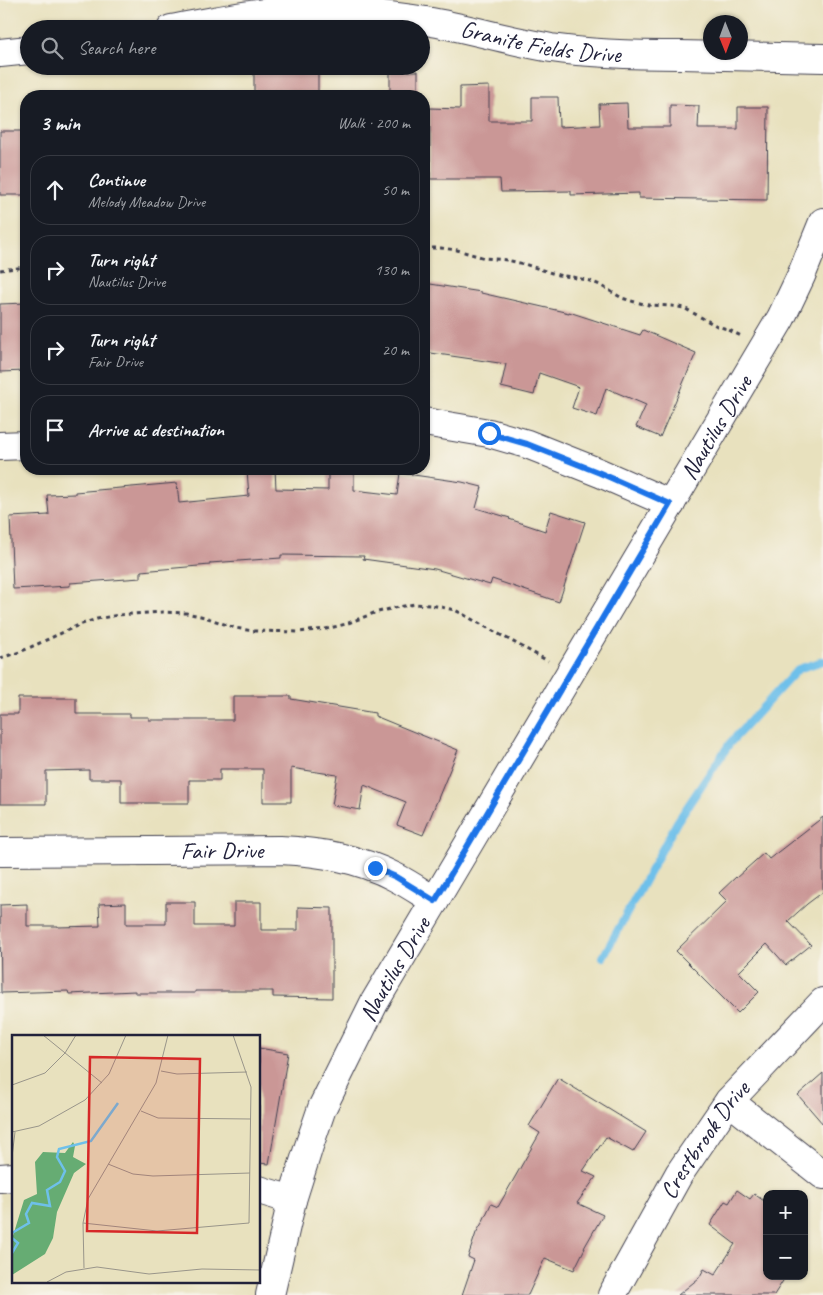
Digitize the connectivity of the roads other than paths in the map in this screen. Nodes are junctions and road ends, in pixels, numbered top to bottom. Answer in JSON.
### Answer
{"nodes":[{"id":1,"x":226,"y":20,"type":"edge"},
{"id":2,"x":419,"y":20,"type":"edge"},
{"id":3,"x":430,"y":22,"type":"edge"},
{"id":4,"x":20,"y":51,"type":"edge"},
{"id":5,"x":0,"y":53,"type":"edge"},
{"id":6,"x":823,"y":58,"type":"edge"},
{"id":7,"x":823,"y":222,"type":"edge"},
{"id":8,"x":430,"y":423,"type":"edge"},
{"id":9,"x":20,"y":445,"type":"edge"},
{"id":10,"x":0,"y":446,"type":"edge"},
{"id":11,"x":670,"y":504,"type":"junction"},
{"id":12,"x":0,"y":852,"type":"edge"},
{"id":13,"x":435,"y":901,"type":"junction"},
{"id":14,"x":823,"y":1002,"type":"edge"},
{"id":15,"x":730,"y":1101,"type":"junction"},
{"id":16,"x":823,"y":1175,"type":"edge"},
{"id":17,"x":260,"y":1190,"type":"edge"},
{"id":18,"x":292,"y":1200,"type":"junction"},
{"id":19,"x":270,"y":1295,"type":"edge"},
{"id":20,"x":612,"y":1295,"type":"edge"}],
"edges":[{"from":1,"to":2,"type":"street","name":"Granite Fields Drive"},
{"from":3,"to":6,"type":"street","name":"Granite Fields Drive"},
{"from":4,"to":5,"type":"street"},
{"from":7,"to":11,"type":"street","name":"Nautilus Drive"},
{"from":8,"to":11,"type":"street"},
{"from":9,"to":10,"type":"street"},
{"from":11,"to":13,"type":"street","name":"Nautilus Drive"},
{"from":12,"to":13,"type":"street","name":"Fair Drive"},
{"from":13,"to":18,"type":"street","name":"Nautilus Drive"},
{"from":14,"to":15,"type":"street","name":"Crestbrook Drive"},
{"from":15,"to":16,"type":"street"},
{"from":15,"to":20,"type":"street","name":"Crestbrook Drive"},
{"from":17,"to":18,"type":"street"},
{"from":18,"to":19,"type":"street","name":"Nautilus Drive"}]}
